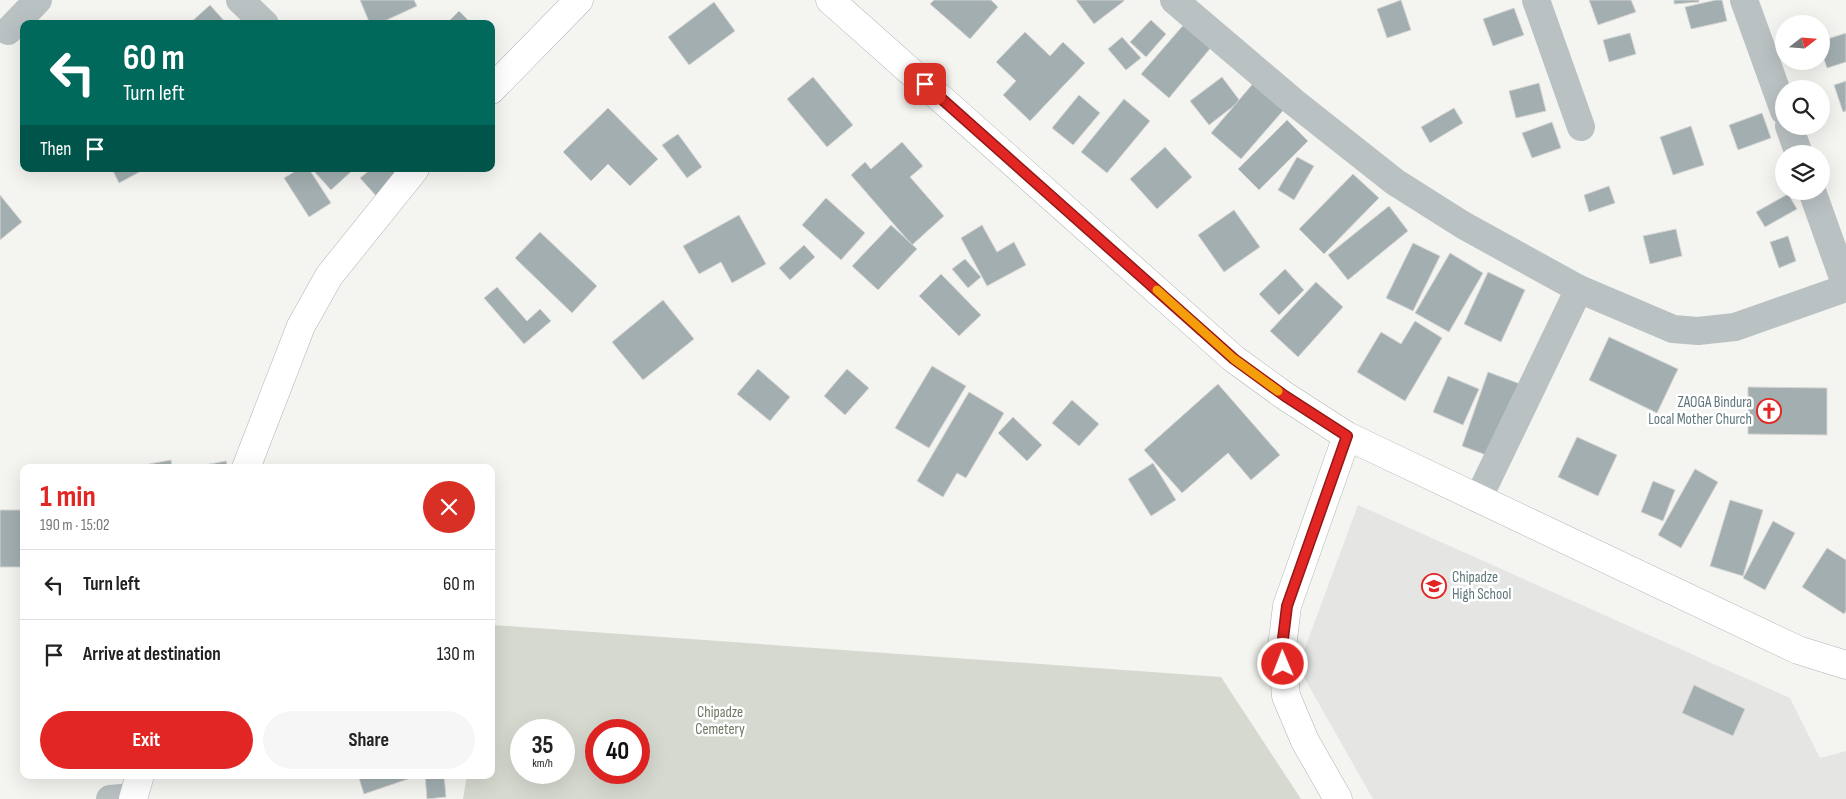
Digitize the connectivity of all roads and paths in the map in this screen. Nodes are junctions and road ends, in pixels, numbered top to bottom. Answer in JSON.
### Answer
{"nodes":[{"id":1,"x":38,"y":0,"type":"edge"},
{"id":2,"x":240,"y":0,"type":"edge"},
{"id":3,"x":579,"y":0,"type":"edge"},
{"id":4,"x":1208,"y":0,"type":"edge"},
{"id":5,"x":1536,"y":0,"type":"edge"},
{"id":6,"x":1744,"y":0,"type":"edge"},
{"id":7,"x":836,"y":2,"type":"edge"},
{"id":8,"x":1178,"y":4,"type":"edge"},
{"id":9,"x":262,"y":20,"type":"edge"},
{"id":10,"x":8,"y":31,"type":"dead end"},
{"id":11,"x":495,"y":86,"type":"edge"},
{"id":12,"x":1775,"y":86,"type":"edge"},
{"id":13,"x":1581,"y":127,"type":"dead end"},
{"id":14,"x":413,"y":172,"type":"edge"},
{"id":15,"x":1815,"y":200,"type":"edge"},
{"id":16,"x":1846,"y":287,"type":"edge"},
{"id":17,"x":1579,"y":289,"type":"junction"},
{"id":18,"x":1347,"y":436,"type":"junction"},
{"id":19,"x":248,"y":464,"type":"edge"},
{"id":20,"x":1478,"y":499,"type":"junction"},
{"id":21,"x":1846,"y":665,"type":"edge"},
{"id":22,"x":1338,"y":799,"type":"edge"}],
"edges":[{"from":1,"to":10,"type":"street"},
{"from":2,"to":9,"type":"street"},
{"from":3,"to":11,"type":"street"},
{"from":4,"to":8,"type":"street"},
{"from":5,"to":13,"type":"street"},
{"from":6,"to":12,"type":"street"},
{"from":7,"to":18,"type":"street"},
{"from":8,"to":17,"type":"street"},
{"from":14,"to":19,"type":"street"},
{"from":15,"to":16,"type":"street"},
{"from":16,"to":17,"type":"street"},
{"from":17,"to":20,"type":"street"},
{"from":18,"to":20,"type":"street"},
{"from":18,"to":22,"type":"street"},
{"from":20,"to":21,"type":"street"}]}
